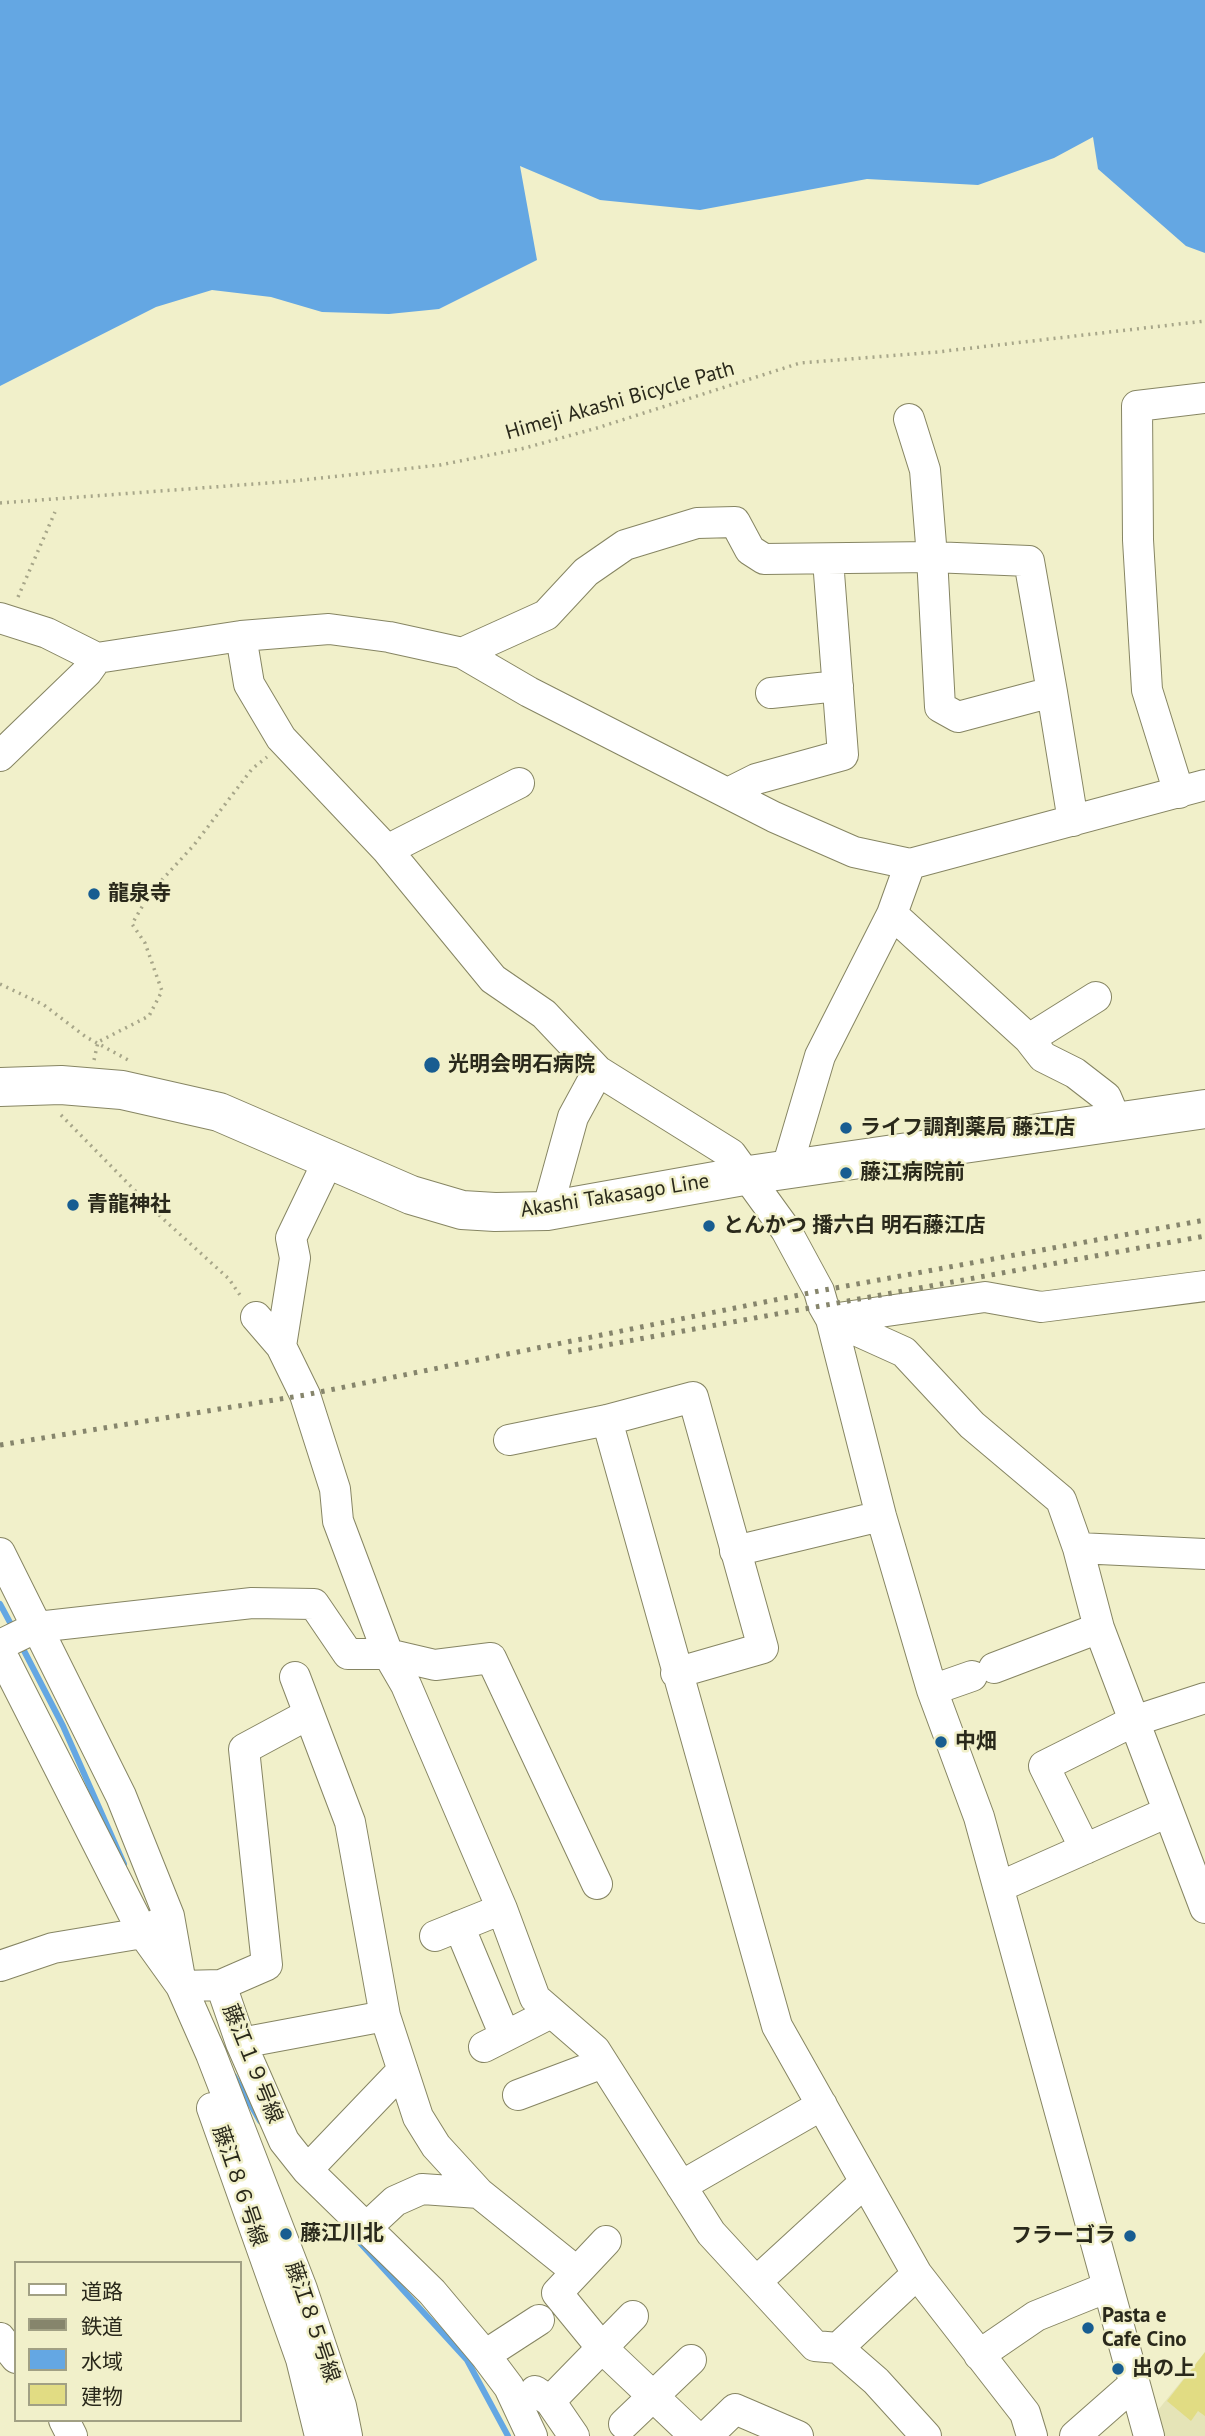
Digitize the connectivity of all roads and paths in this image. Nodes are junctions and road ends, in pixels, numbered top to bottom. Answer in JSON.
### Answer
{"nodes":[{"id":1,"x":1205,"y":321,"type":"edge"},
{"id":2,"x":1205,"y":398,"type":"edge"},
{"id":3,"x":909,"y":419,"type":"dead end"},
{"id":4,"x":0,"y":503,"type":"edge"},
{"id":5,"x":55,"y":512,"type":"dead end"},
{"id":6,"x":932,"y":557,"type":"junction"},
{"id":7,"x":828,"y":560,"type":"junction"},
{"id":8,"x":4,"y":620,"type":"edge"},
{"id":9,"x":241,"y":636,"type":"junction"},
{"id":10,"x":462,"y":653,"type":"junction"},
{"id":11,"x":97,"y":658,"type":"junction"},
{"id":12,"x":838,"y":686,"type":"junction"},
{"id":13,"x":1052,"y":692,"type":"junction"},
{"id":14,"x":771,"y":693,"type":"dead end"},
{"id":15,"x":284,"y":742,"type":"junction"},
{"id":16,"x":0,"y":756,"type":"edge"},
{"id":17,"x":519,"y":783,"type":"dead end"},
{"id":18,"x":1192,"y":789,"type":"edge"},
{"id":19,"x":728,"y":793,"type":"junction"},
{"id":20,"x":1073,"y":821,"type":"junction"},
{"id":21,"x":387,"y":850,"type":"junction"},
{"id":22,"x":910,"y":864,"type":"junction"},
{"id":23,"x":892,"y":914,"type":"junction"},
{"id":24,"x":0,"y":984,"type":"edge"},
{"id":25,"x":1096,"y":997,"type":"dead end"},
{"id":26,"x":1029,"y":1039,"type":"junction"},
{"id":27,"x":98,"y":1042,"type":"junction"},
{"id":28,"x":598,"y":1071,"type":"junction"},
{"id":29,"x":16,"y":1086,"type":"edge"},
{"id":30,"x":89,"y":1087,"type":"junction"},
{"id":31,"x":148,"y":1096,"type":"junction"},
{"id":32,"x":1205,"y":1109,"type":"edge"},
{"id":33,"x":1117,"y":1123,"type":"junction"},
{"id":34,"x":329,"y":1159,"type":"junction"},
{"id":35,"x":786,"y":1171,"type":"junction"},
{"id":36,"x":749,"y":1175,"type":"junction"},
{"id":37,"x":547,"y":1211,"type":"junction"},
{"id":38,"x":1205,"y":1286,"type":"edge"},
{"id":39,"x":256,"y":1317,"type":"joint"},
{"id":40,"x":831,"y":1319,"type":"junction"},
{"id":41,"x":281,"y":1346,"type":"junction"},
{"id":42,"x":607,"y":1420,"type":"junction"},
{"id":43,"x":509,"y":1440,"type":"dead end"},
{"id":44,"x":881,"y":1516,"type":"junction"},
{"id":45,"x":1078,"y":1548,"type":"junction"},
{"id":46,"x":736,"y":1551,"type":"junction"},
{"id":47,"x":0,"y":1553,"type":"edge"},
{"id":48,"x":1205,"y":1554,"type":"edge"},
{"id":49,"x":37,"y":1627,"type":"junction"},
{"id":50,"x":1099,"y":1628,"type":"junction"},
{"id":51,"x":0,"y":1645,"type":"edge"},
{"id":52,"x":0,"y":1651,"type":"edge"},
{"id":53,"x":388,"y":1654,"type":"junction"},
{"id":54,"x":676,"y":1674,"type":"junction"},
{"id":55,"x":295,"y":1677,"type":"dead end"},
{"id":56,"x":932,"y":1690,"type":"junction"},
{"id":57,"x":1205,"y":1698,"type":"edge"},
{"id":58,"x":309,"y":1714,"type":"junction"},
{"id":59,"x":1133,"y":1721,"type":"junction"},
{"id":60,"x":1168,"y":1812,"type":"junction"},
{"id":61,"x":1085,"y":1849,"type":"junction"},
{"id":62,"x":597,"y":1884,"type":"dead end"},
{"id":63,"x":999,"y":1887,"type":"junction"},
{"id":64,"x":1205,"y":1908,"type":"edge"},
{"id":65,"x":502,"y":1909,"type":"junction"},
{"id":66,"x":169,"y":1916,"type":"junction"},
{"id":67,"x":143,"y":1933,"type":"junction"},
{"id":68,"x":0,"y":1966,"type":"edge"},
{"id":69,"x":221,"y":1984,"type":"junction"},
{"id":70,"x":181,"y":1986,"type":"junction"},
{"id":71,"x":551,"y":2013,"type":"junction"},
{"id":72,"x":384,"y":2016,"type":"junction"},
{"id":73,"x":241,"y":2043,"type":"junction"},
{"id":74,"x":211,"y":2054,"type":"junction"},
{"id":75,"x":603,"y":2063,"type":"junction"},
{"id":76,"x":403,"y":2074,"type":"junction"},
{"id":77,"x":518,"y":2095,"type":"dead end"},
{"id":78,"x":822,"y":2105,"type":"junction"},
{"id":79,"x":307,"y":2171,"type":"junction"},
{"id":80,"x":865,"y":2182,"type":"junction"},
{"id":81,"x":681,"y":2186,"type":"junction"},
{"id":82,"x":479,"y":2193,"type":"junction"},
{"id":83,"x":366,"y":2228,"type":"junction"},
{"id":84,"x":606,"y":2241,"type":"dead end"},
{"id":85,"x":576,"y":2270,"type":"junction"},
{"id":86,"x":917,"y":2274,"type":"junction"},
{"id":87,"x":755,"y":2282,"type":"junction"},
{"id":88,"x":1108,"y":2287,"type":"junction"},
{"id":89,"x":633,"y":2316,"type":"dead end"},
{"id":90,"x":539,"y":2320,"type":"dead end"},
{"id":91,"x":0,"y":2338,"type":"edge"},
{"id":92,"x":602,"y":2348,"type":"junction"},
{"id":93,"x":838,"y":2348,"type":"junction"},
{"id":94,"x":979,"y":2355,"type":"junction"},
{"id":95,"x":14,"y":2356,"type":"edge"},
{"id":96,"x":485,"y":2356,"type":"junction"},
{"id":97,"x":691,"y":2360,"type":"dead end"},
{"id":98,"x":1133,"y":2385,"type":"junction"},
{"id":99,"x":509,"y":2387,"type":"junction"},
{"id":100,"x":653,"y":2397,"type":"junction"},
{"id":101,"x":550,"y":2401,"type":"junction"},
{"id":102,"x":624,"y":2424,"type":"dead end"},
{"id":103,"x":320,"y":2436,"type":"edge"},
{"id":104,"x":347,"y":2436,"type":"edge"},
{"id":105,"x":532,"y":2436,"type":"edge"},
{"id":106,"x":574,"y":2436,"type":"edge"},
{"id":107,"x":695,"y":2436,"type":"edge"},
{"id":108,"x":707,"y":2436,"type":"edge"},
{"id":109,"x":798,"y":2436,"type":"edge"},
{"id":110,"x":926,"y":2436,"type":"edge"},
{"id":111,"x":1032,"y":2436,"type":"edge"},
{"id":112,"x":1075,"y":2436,"type":"edge"},
{"id":113,"x":1149,"y":2436,"type":"edge"}],
"edges":[{"from":1,"to":4,"type":"path","name":"Himeji Akashi Bicycle Path"},
{"from":2,"to":18,"type":"street"},
{"from":3,"to":6,"type":"street"},
{"from":5,"to":8,"type":"path"},
{"from":6,"to":7,"type":"street"},
{"from":6,"to":13,"type":"street"},
{"from":6,"to":13,"type":"street"},
{"from":7,"to":10,"type":"street"},
{"from":7,"to":12,"type":"street"},
{"from":8,"to":11,"type":"street"},
{"from":9,"to":10,"type":"street"},
{"from":9,"to":11,"type":"street"},
{"from":9,"to":15,"type":"street"},
{"from":10,"to":19,"type":"street"},
{"from":11,"to":16,"type":"street"},
{"from":12,"to":14,"type":"street"},
{"from":12,"to":19,"type":"street"},
{"from":13,"to":20,"type":"street"},
{"from":15,"to":21,"type":"street"},
{"from":15,"to":27,"type":"path"},
{"from":17,"to":21,"type":"street"},
{"from":18,"to":20,"type":"street"},
{"from":19,"to":22,"type":"street"},
{"from":20,"to":22,"type":"street"},
{"from":21,"to":28,"type":"street"},
{"from":22,"to":23,"type":"street"},
{"from":23,"to":26,"type":"street"},
{"from":23,"to":35,"type":"street"},
{"from":24,"to":27,"type":"path"},
{"from":25,"to":26,"type":"street"},
{"from":26,"to":33,"type":"street"},
{"from":27,"to":30,"type":"path"},
{"from":27,"to":31,"type":"path"},
{"from":28,"to":36,"type":"street"},
{"from":28,"to":37,"type":"street"},
{"from":29,"to":30,"type":"main road","name":"Akashi Takasago Line"},
{"from":29,"to":39,"type":"path"},
{"from":30,"to":31,"type":"main road","name":"Akashi Takasago Line"},
{"from":31,"to":34,"type":"main road","name":"Akashi Takasago Line"},
{"from":32,"to":33,"type":"main road","name":"Akashi Takasago Line"},
{"from":33,"to":35,"type":"main road","name":"Akashi Takasago Line"},
{"from":34,"to":37,"type":"main road","name":"Akashi Takasago Line"},
{"from":34,"to":41,"type":"street"},
{"from":35,"to":36,"type":"main road","name":"Akashi Takasago Line"},
{"from":36,"to":37,"type":"main road","name":"Akashi Takasago Line"},
{"from":36,"to":40,"type":"street"},
{"from":38,"to":40,"type":"street"},
{"from":39,"to":41,"type":"street"},
{"from":40,"to":44,"type":"street"},
{"from":40,"to":45,"type":"street"},
{"from":41,"to":53,"type":"street"},
{"from":42,"to":43,"type":"street"},
{"from":42,"to":46,"type":"street"},
{"from":42,"to":54,"type":"street"},
{"from":44,"to":46,"type":"street"},
{"from":44,"to":56,"type":"street"},
{"from":45,"to":48,"type":"street"},
{"from":45,"to":50,"type":"street"},
{"from":46,"to":54,"type":"street"},
{"from":47,"to":49,"type":"street"},
{"from":49,"to":51,"type":"street"},
{"from":49,"to":53,"type":"street"},
{"from":49,"to":66,"type":"street"},
{"from":50,"to":56,"type":"street"},
{"from":50,"to":59,"type":"street"},
{"from":52,"to":67,"type":"street"},
{"from":53,"to":62,"type":"street"},
{"from":53,"to":65,"type":"street"},
{"from":54,"to":78,"type":"street"},
{"from":55,"to":58,"type":"street"},
{"from":56,"to":63,"type":"street"},
{"from":57,"to":59,"type":"street"},
{"from":58,"to":69,"type":"street"},
{"from":58,"to":72,"type":"street"},
{"from":59,"to":60,"type":"street"},
{"from":59,"to":61,"type":"street"},
{"from":60,"to":61,"type":"street"},
{"from":60,"to":64,"type":"street"},
{"from":61,"to":63,"type":"street"},
{"from":63,"to":88,"type":"street"},
{"from":65,"to":71,"type":"street"},
{"from":65,"to":71,"type":"street"},
{"from":66,"to":67,"type":"street"},
{"from":66,"to":70,"type":"street"},
{"from":67,"to":68,"type":"street"},
{"from":67,"to":70,"type":"street"},
{"from":69,"to":70,"type":"street","name":"藤江１９号線"},
{"from":69,"to":73,"type":"street","name":"藤江１９号線"},
{"from":70,"to":74,"type":"street","name":"藤江８５号線"},
{"from":71,"to":75,"type":"street"},
{"from":72,"to":73,"type":"street"},
{"from":72,"to":76,"type":"street"},
{"from":73,"to":79,"type":"street","name":"藤江１９号線"},
{"from":74,"to":103,"type":"street","name":"藤江８６号線"},
{"from":74,"to":104,"type":"street","name":"藤江８５号線"},
{"from":75,"to":77,"type":"street"},
{"from":75,"to":81,"type":"street"},
{"from":76,"to":79,"type":"street"},
{"from":76,"to":82,"type":"street"},
{"from":78,"to":80,"type":"street"},
{"from":78,"to":81,"type":"street"},
{"from":79,"to":83,"type":"street","name":"藤江１９号線"},
{"from":80,"to":86,"type":"street"},
{"from":80,"to":87,"type":"street"},
{"from":81,"to":87,"type":"street"},
{"from":82,"to":83,"type":"street"},
{"from":82,"to":85,"type":"street"},
{"from":83,"to":96,"type":"street","name":"藤江１９号線"},
{"from":84,"to":85,"type":"street"},
{"from":85,"to":92,"type":"street"},
{"from":86,"to":93,"type":"street"},
{"from":86,"to":94,"type":"street"},
{"from":87,"to":93,"type":"street"},
{"from":88,"to":94,"type":"street"},
{"from":88,"to":98,"type":"street"},
{"from":89,"to":92,"type":"street"},
{"from":90,"to":96,"type":"street"},
{"from":91,"to":95,"type":"street"},
{"from":92,"to":100,"type":"street"},
{"from":92,"to":101,"type":"street"},
{"from":93,"to":110,"type":"street"},
{"from":94,"to":111,"type":"street"},
{"from":96,"to":99,"type":"street","name":"藤江１９号線"},
{"from":97,"to":100,"type":"street"},
{"from":98,"to":112,"type":"street"},
{"from":98,"to":113,"type":"street"},
{"from":99,"to":101,"type":"street"},
{"from":99,"to":105,"type":"street","name":"藤江１９号線"},
{"from":100,"to":102,"type":"street"},
{"from":100,"to":107,"type":"street"},
{"from":101,"to":106,"type":"street"},
{"from":108,"to":109,"type":"street"}]}
